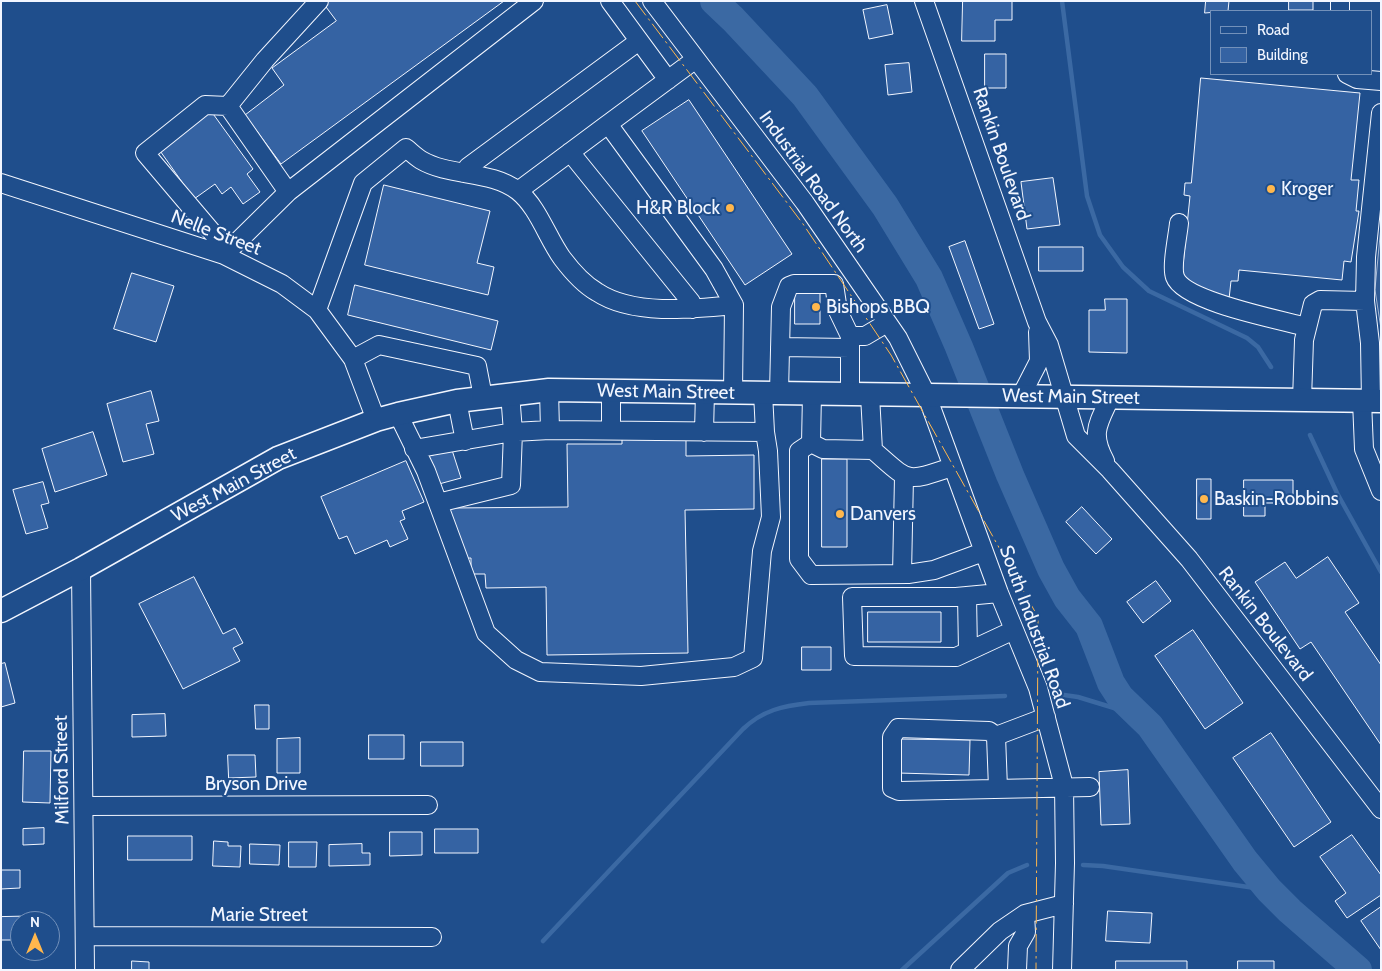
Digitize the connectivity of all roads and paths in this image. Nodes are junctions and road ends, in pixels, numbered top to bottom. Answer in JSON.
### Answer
{"nodes":[{"id":1,"x":319,"y":1,"type":"edge"},
{"id":2,"x":534,"y":1,"type":"edge"},
{"id":3,"x":610,"y":1,"type":"edge"},
{"id":4,"x":652,"y":1,"type":"edge"},
{"id":5,"x":924,"y":1,"type":"edge"},
{"id":6,"x":639,"y":41,"type":"junction"},
{"id":7,"x":696,"y":59,"type":"junction"},
{"id":8,"x":1349,"y":75,"type":"edge"},
{"id":9,"x":668,"y":80,"type":"junction"},
{"id":10,"x":1381,"y":81,"type":"edge"},
{"id":11,"x":228,"y":106,"type":"junction"},
{"id":12,"x":1381,"y":113,"type":"edge"},
{"id":13,"x":608,"y":124,"type":"junction"},
{"id":14,"x":570,"y":152,"type":"junction"},
{"id":15,"x":464,"y":173,"type":"junction"},
{"id":16,"x":1,"y":183,"type":"edge"},
{"id":17,"x":518,"y":191,"type":"junction"},
{"id":18,"x":288,"y":192,"type":"junction"},
{"id":19,"x":1376,"y":211,"type":"edge"},
{"id":20,"x":1179,"y":223,"type":"dead end"},
{"id":21,"x":226,"y":253,"type":"junction"},
{"id":22,"x":853,"y":272,"type":"junction"},
{"id":23,"x":834,"y":284,"type":"junction"},
{"id":24,"x":1365,"y":300,"type":"junction"},
{"id":25,"x":734,"y":305,"type":"junction"},
{"id":26,"x":692,"y":309,"type":"junction"},
{"id":27,"x":317,"y":310,"type":"junction"},
{"id":28,"x":1037,"y":322,"type":"junction"},
{"id":29,"x":887,"y":323,"type":"junction"},
{"id":30,"x":1307,"y":327,"type":"junction"},
{"id":31,"x":850,"y":342,"type":"junction"},
{"id":32,"x":780,"y":347,"type":"junction"},
{"id":33,"x":353,"y":359,"type":"junction"},
{"id":34,"x":549,"y":390,"type":"junction"},
{"id":35,"x":611,"y":391,"type":"junction"},
{"id":36,"x":705,"y":392,"type":"junction"},
{"id":37,"x":733,"y":393,"type":"junction"},
{"id":38,"x":771,"y":393,"type":"junction"},
{"id":39,"x":510,"y":394,"type":"junction"},
{"id":40,"x":812,"y":394,"type":"junction"},
{"id":41,"x":860,"y":395,"type":"junction"},
{"id":42,"x":927,"y":396,"type":"junction"},
{"id":43,"x":1021,"y":396,"type":"junction"},
{"id":44,"x":483,"y":397,"type":"junction"},
{"id":45,"x":1065,"y":397,"type":"junction"},
{"id":46,"x":1110,"y":398,"type":"junction"},
{"id":47,"x":1302,"y":400,"type":"junction"},
{"id":48,"x":456,"y":401,"type":"junction"},
{"id":49,"x":1371,"y":401,"type":"edge"},
{"id":50,"x":398,"y":414,"type":"junction"},
{"id":51,"x":376,"y":420,"type":"junction"},
{"id":52,"x":550,"y":430,"type":"junction"},
{"id":53,"x":611,"y":430,"type":"junction"},
{"id":54,"x":514,"y":432,"type":"junction"},
{"id":55,"x":704,"y":432,"type":"junction"},
{"id":56,"x":765,"y":432,"type":"junction"},
{"id":57,"x":465,"y":441,"type":"junction"},
{"id":58,"x":810,"y":443,"type":"junction"},
{"id":59,"x":414,"y":449,"type":"junction"},
{"id":60,"x":873,"y":450,"type":"junction"},
{"id":61,"x":952,"y":467,"type":"junction"},
{"id":62,"x":1110,"y":470,"type":"junction"},
{"id":63,"x":904,"y":477,"type":"junction"},
{"id":64,"x":1381,"y":491,"type":"edge"},
{"id":65,"x":438,"y":503,"type":"junction"},
{"id":66,"x":983,"y":552,"type":"junction"},
{"id":67,"x":81,"y":569,"type":"junction"},
{"id":68,"x":902,"y":574,"type":"junction"},
{"id":69,"x":999,"y":593,"type":"junction"},
{"id":70,"x":967,"y":596,"type":"junction"},
{"id":71,"x":1,"y":611,"type":"edge"},
{"id":72,"x":1014,"y":630,"type":"junction"},
{"id":73,"x":968,"y":651,"type":"junction"},
{"id":74,"x":1046,"y":717,"type":"junction"},
{"id":75,"x":996,"y":736,"type":"junction"},
{"id":76,"x":1064,"y":786,"type":"junction"},
{"id":77,"x":1090,"y":787,"type":"dead end"},
{"id":78,"x":998,"y":788,"type":"junction"},
{"id":79,"x":428,"y":805,"type":"dead end"},
{"id":80,"x":84,"y":806,"type":"junction"},
{"id":81,"x":1381,"y":809,"type":"edge"},
{"id":82,"x":1064,"y":904,"type":"junction"},
{"id":83,"x":1025,"y":914,"type":"junction"},
{"id":84,"x":85,"y":936,"type":"junction"},
{"id":85,"x":432,"y":937,"type":"dead end"},
{"id":86,"x":86,"y":970,"type":"edge"},
{"id":87,"x":960,"y":970,"type":"edge"},
{"id":88,"x":1017,"y":970,"type":"edge"},
{"id":89,"x":1062,"y":970,"type":"edge"}],
"edges":[{"from":1,"to":11,"type":"street"},
{"from":2,"to":18,"type":"street"},
{"from":3,"to":6,"type":"street"},
{"from":4,"to":7,"type":"street","name":"Industrial Road North"},
{"from":5,"to":28,"type":"street","name":"Rankin Boulevard"},
{"from":6,"to":9,"type":"street"},
{"from":6,"to":15,"type":"street"},
{"from":7,"to":9,"type":"street"},
{"from":7,"to":22,"type":"street","name":"Industrial Road North"},
{"from":8,"to":10,"type":"street"},
{"from":9,"to":13,"type":"street"},
{"from":11,"to":18,"type":"street"},
{"from":11,"to":21,"type":"street"},
{"from":12,"to":19,"type":"street"},
{"from":13,"to":14,"type":"street"},
{"from":13,"to":25,"type":"street"},
{"from":14,"to":17,"type":"street"},
{"from":14,"to":26,"type":"street"},
{"from":15,"to":17,"type":"street"},
{"from":15,"to":27,"type":"street"},
{"from":16,"to":21,"type":"street","name":"Nelle Street"},
{"from":17,"to":26,"type":"street"},
{"from":18,"to":21,"type":"street"},
{"from":19,"to":24,"type":"street"},
{"from":20,"to":30,"type":"street"},
{"from":21,"to":27,"type":"street","name":"Nelle Street"},
{"from":22,"to":23,"type":"street"},
{"from":22,"to":29,"type":"street","name":"Industrial Road North"},
{"from":23,"to":31,"type":"street"},
{"from":23,"to":32,"type":"street"},
{"from":24,"to":30,"type":"street"},
{"from":24,"to":49,"type":"street"},
{"from":25,"to":26,"type":"street"},
{"from":25,"to":37,"type":"street"},
{"from":27,"to":33,"type":"street","name":"Nelle Street"},
{"from":28,"to":43,"type":"street","name":"Rankin Boulevard"},
{"from":28,"to":45,"type":"street","name":"Rankin Boulevard"},
{"from":29,"to":31,"type":"street"},
{"from":29,"to":42,"type":"street","name":"Industrial Road North"},
{"from":30,"to":47,"type":"street"},
{"from":31,"to":32,"type":"street"},
{"from":31,"to":41,"type":"street"},
{"from":32,"to":38,"type":"street"},
{"from":33,"to":44,"type":"street"},
{"from":33,"to":51,"type":"street","name":"Nelle Street"},
{"from":34,"to":35,"type":"main road","name":"West Main Street"},
{"from":34,"to":39,"type":"main road","name":"West Main Street"},
{"from":34,"to":52,"type":"street"},
{"from":35,"to":36,"type":"main road","name":"West Main Street"},
{"from":35,"to":53,"type":"street"},
{"from":36,"to":37,"type":"main road","name":"West Main Street"},
{"from":36,"to":55,"type":"street"},
{"from":37,"to":38,"type":"main road","name":"West Main Street"},
{"from":38,"to":40,"type":"main road","name":"West Main Street"},
{"from":38,"to":56,"type":"street"},
{"from":39,"to":44,"type":"main road","name":"West Main Street"},
{"from":39,"to":54,"type":"street"},
{"from":40,"to":41,"type":"main road","name":"West Main Street"},
{"from":40,"to":58,"type":"street"},
{"from":41,"to":42,"type":"main road","name":"West Main Street"},
{"from":41,"to":60,"type":"street"},
{"from":42,"to":43,"type":"main road","name":"West Main Street"},
{"from":42,"to":61,"type":"street","name":"South Industrial Road"},
{"from":43,"to":45,"type":"main road","name":"West Main Street"},
{"from":44,"to":48,"type":"main road","name":"West Main Street"},
{"from":45,"to":46,"type":"main road","name":"West Main Street"},
{"from":45,"to":62,"type":"street","name":"Rankin Boulevard"},
{"from":46,"to":47,"type":"main road","name":"West Main Street"},
{"from":46,"to":62,"type":"street","name":"Rankin Boulevard"},
{"from":47,"to":49,"type":"main road","name":"West Main Street"},
{"from":48,"to":50,"type":"main road","name":"West Main Street"},
{"from":48,"to":57,"type":"street"},
{"from":49,"to":64,"type":"street"},
{"from":50,"to":51,"type":"main road","name":"West Main Street"},
{"from":50,"to":59,"type":"street"},
{"from":51,"to":67,"type":"main road","name":"West Main Street"},
{"from":52,"to":53,"type":"street"},
{"from":52,"to":54,"type":"street"},
{"from":53,"to":55,"type":"street"},
{"from":54,"to":57,"type":"street"},
{"from":54,"to":65,"type":"street"},
{"from":55,"to":56,"type":"street"},
{"from":56,"to":65,"type":"street"},
{"from":57,"to":59,"type":"street"},
{"from":58,"to":60,"type":"street"},
{"from":58,"to":68,"type":"street"},
{"from":59,"to":65,"type":"street"},
{"from":60,"to":63,"type":"street"},
{"from":61,"to":63,"type":"street"},
{"from":61,"to":66,"type":"street","name":"South Industrial Road"},
{"from":62,"to":81,"type":"street","name":"Rankin Boulevard"},
{"from":63,"to":68,"type":"street"},
{"from":66,"to":68,"type":"street"},
{"from":66,"to":69,"type":"street","name":"South Industrial Road"},
{"from":67,"to":71,"type":"main road","name":"West Main Street"},
{"from":67,"to":80,"type":"street","name":"Milford Street"},
{"from":69,"to":70,"type":"street"},
{"from":69,"to":72,"type":"street","name":"South Industrial Road"},
{"from":70,"to":73,"type":"street"},
{"from":70,"to":73,"type":"street"},
{"from":72,"to":73,"type":"street"},
{"from":72,"to":74,"type":"street","name":"South Industrial Road"},
{"from":74,"to":75,"type":"street"},
{"from":74,"to":76,"type":"street","name":"South Industrial Road"},
{"from":75,"to":78,"type":"street"},
{"from":75,"to":78,"type":"street"},
{"from":76,"to":77,"type":"street"},
{"from":76,"to":78,"type":"street"},
{"from":76,"to":82,"type":"street","name":"South Industrial Road"},
{"from":79,"to":80,"type":"street","name":"Bryson Drive"},
{"from":80,"to":84,"type":"street","name":"Milford Street"},
{"from":82,"to":83,"type":"street"},
{"from":82,"to":89,"type":"street","name":"South Industrial Road"},
{"from":83,"to":87,"type":"street"},
{"from":83,"to":88,"type":"street"},
{"from":84,"to":85,"type":"street","name":"Marie Street"},
{"from":84,"to":86,"type":"street","name":"Milford Street"}]}
